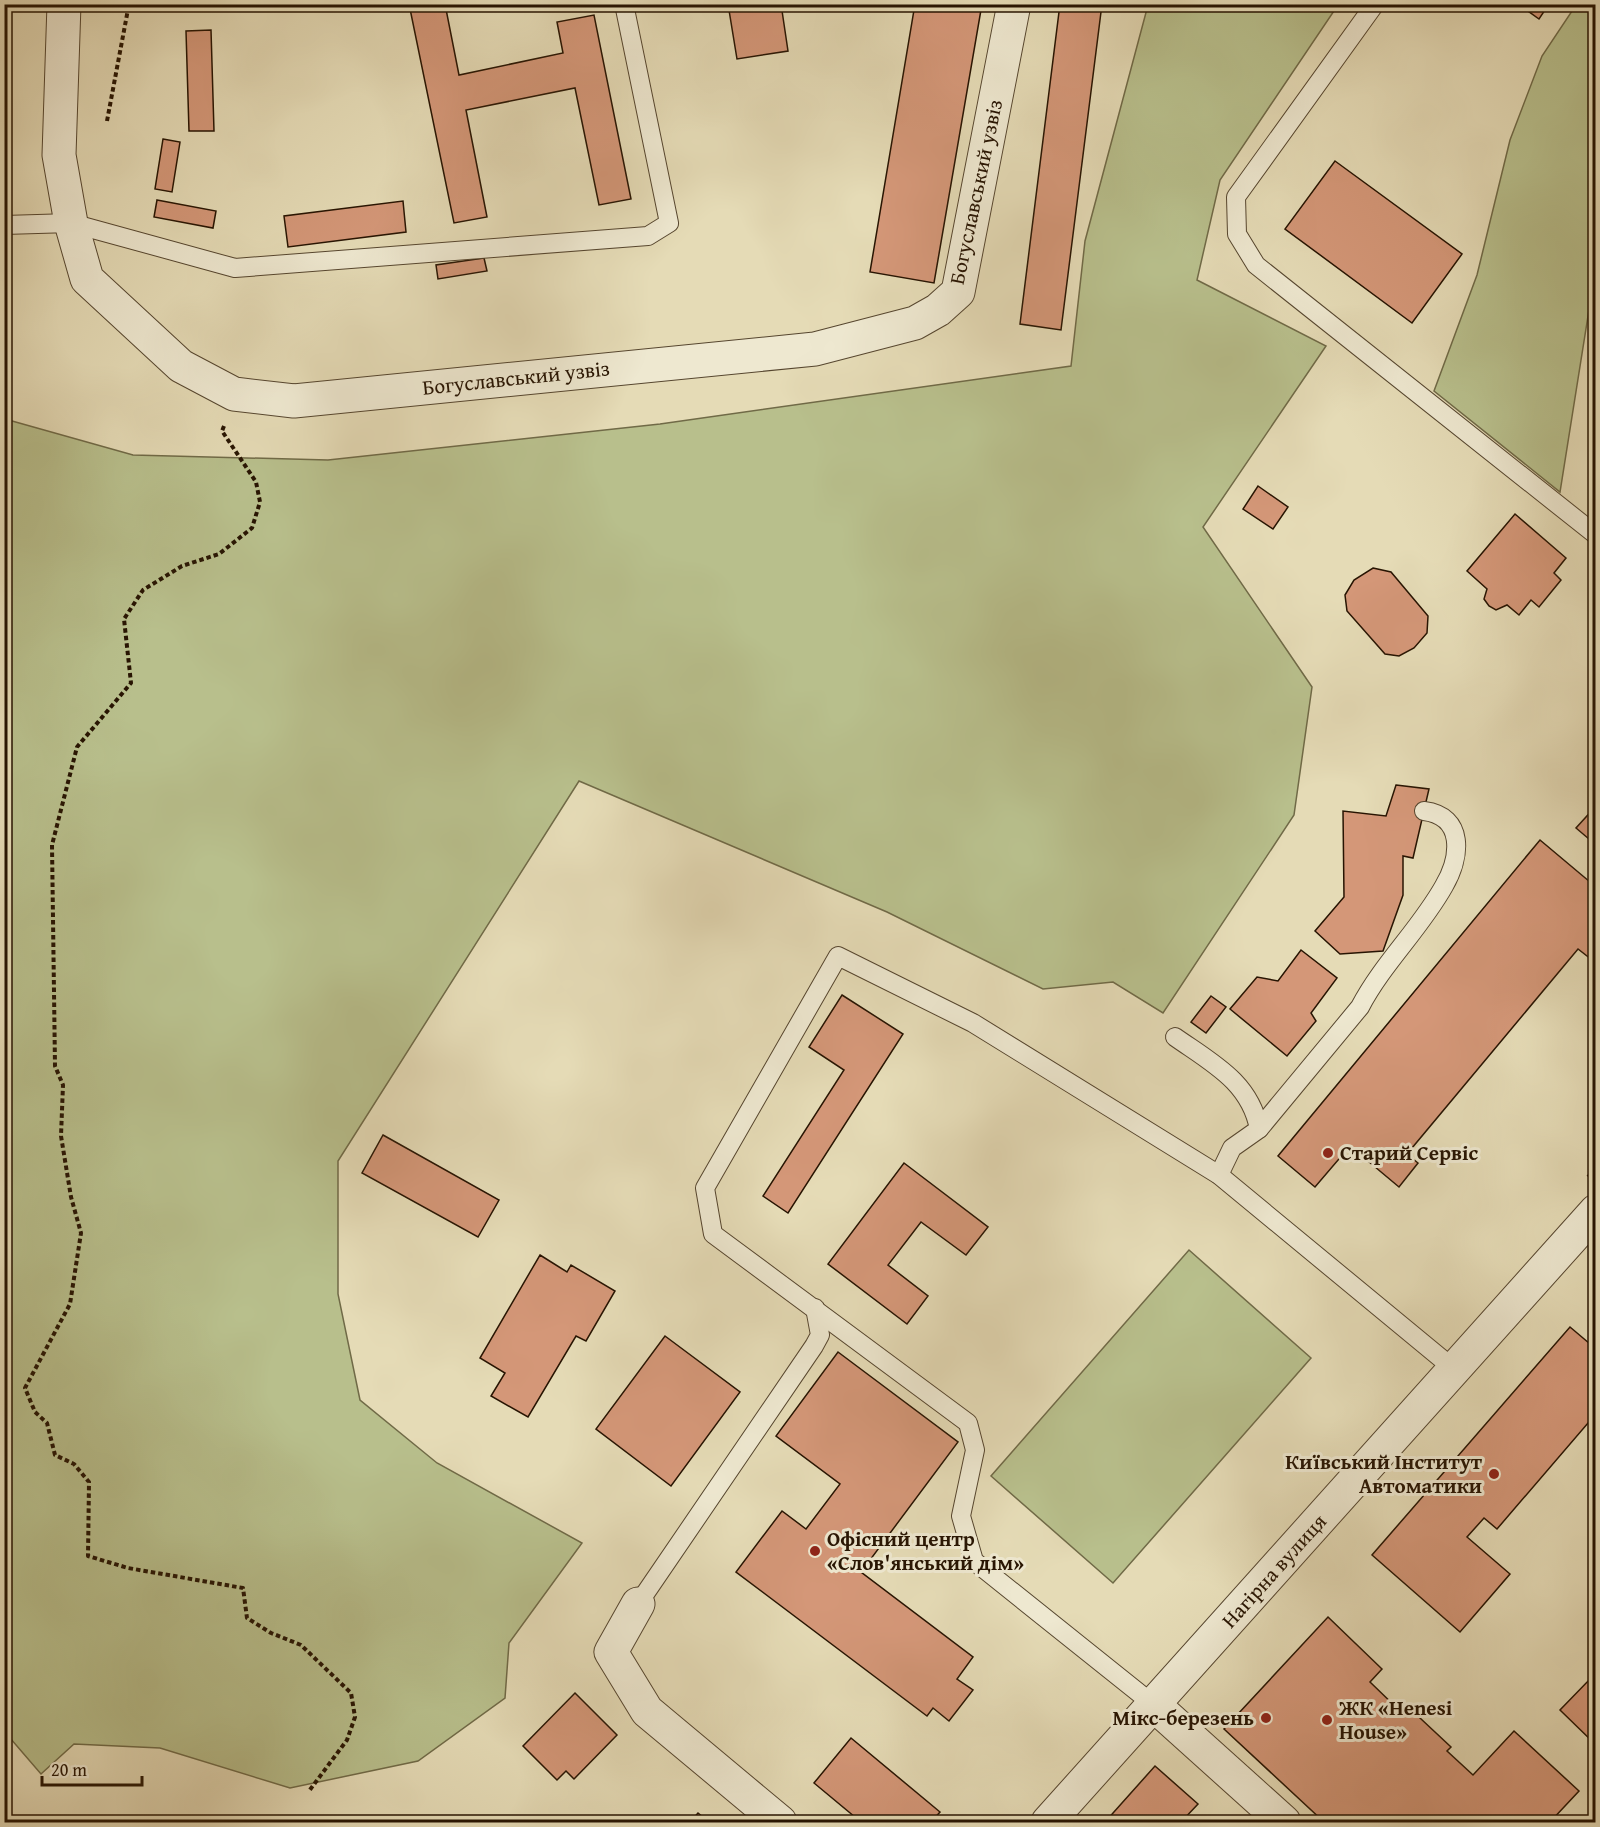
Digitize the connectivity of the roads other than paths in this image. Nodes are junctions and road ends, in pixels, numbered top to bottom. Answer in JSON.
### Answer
{"nodes":[{"id":1,"x":64,"y":4,"type":"edge"},
{"id":2,"x":624,"y":4,"type":"edge"},
{"id":3,"x":1014,"y":4,"type":"edge"},
{"id":4,"x":1375,"y":4,"type":"edge"},
{"id":5,"x":71,"y":223,"type":"junction"},
{"id":6,"x":4,"y":225,"type":"edge"},
{"id":7,"x":1596,"y":535,"type":"edge"},
{"id":8,"x":1424,"y":811,"type":"dead end"},
{"id":9,"x":1175,"y":1037,"type":"dead end"},
{"id":10,"x":1259,"y":1129,"type":"junction"},
{"id":11,"x":1219,"y":1175,"type":"junction"},
{"id":12,"x":1596,"y":1211,"type":"edge"},
{"id":13,"x":815,"y":1308,"type":"junction"},
{"id":14,"x":1454,"y":1369,"type":"junction"},
{"id":15,"x":638,"y":1604,"type":"joint"},
{"id":16,"x":1154,"y":1705,"type":"junction"},
{"id":17,"x":780,"y":1822,"type":"edge"},
{"id":18,"x":1048,"y":1822,"type":"edge"},
{"id":19,"x":1284,"y":1822,"type":"edge"}],
"edges":[{"from":1,"to":5,"type":"street","name":"Богуславський узвіз"},
{"from":2,"to":5,"type":"lane"},
{"from":3,"to":5,"type":"street","name":"Богуславський узвіз"},
{"from":4,"to":7,"type":"lane"},
{"from":5,"to":6,"type":"lane"},
{"from":8,"to":10,"type":"lane"},
{"from":9,"to":10,"type":"lane"},
{"from":10,"to":11,"type":"lane"},
{"from":11,"to":13,"type":"lane"},
{"from":11,"to":14,"type":"lane"},
{"from":12,"to":14,"type":"street","name":"Нагірна вулиця"},
{"from":13,"to":15,"type":"lane"},
{"from":13,"to":16,"type":"lane"},
{"from":14,"to":16,"type":"street","name":"Нагірна вулиця"},
{"from":15,"to":17,"type":"street"},
{"from":16,"to":18,"type":"street","name":"Нагірна вулиця"},
{"from":16,"to":19,"type":"street"}]}
